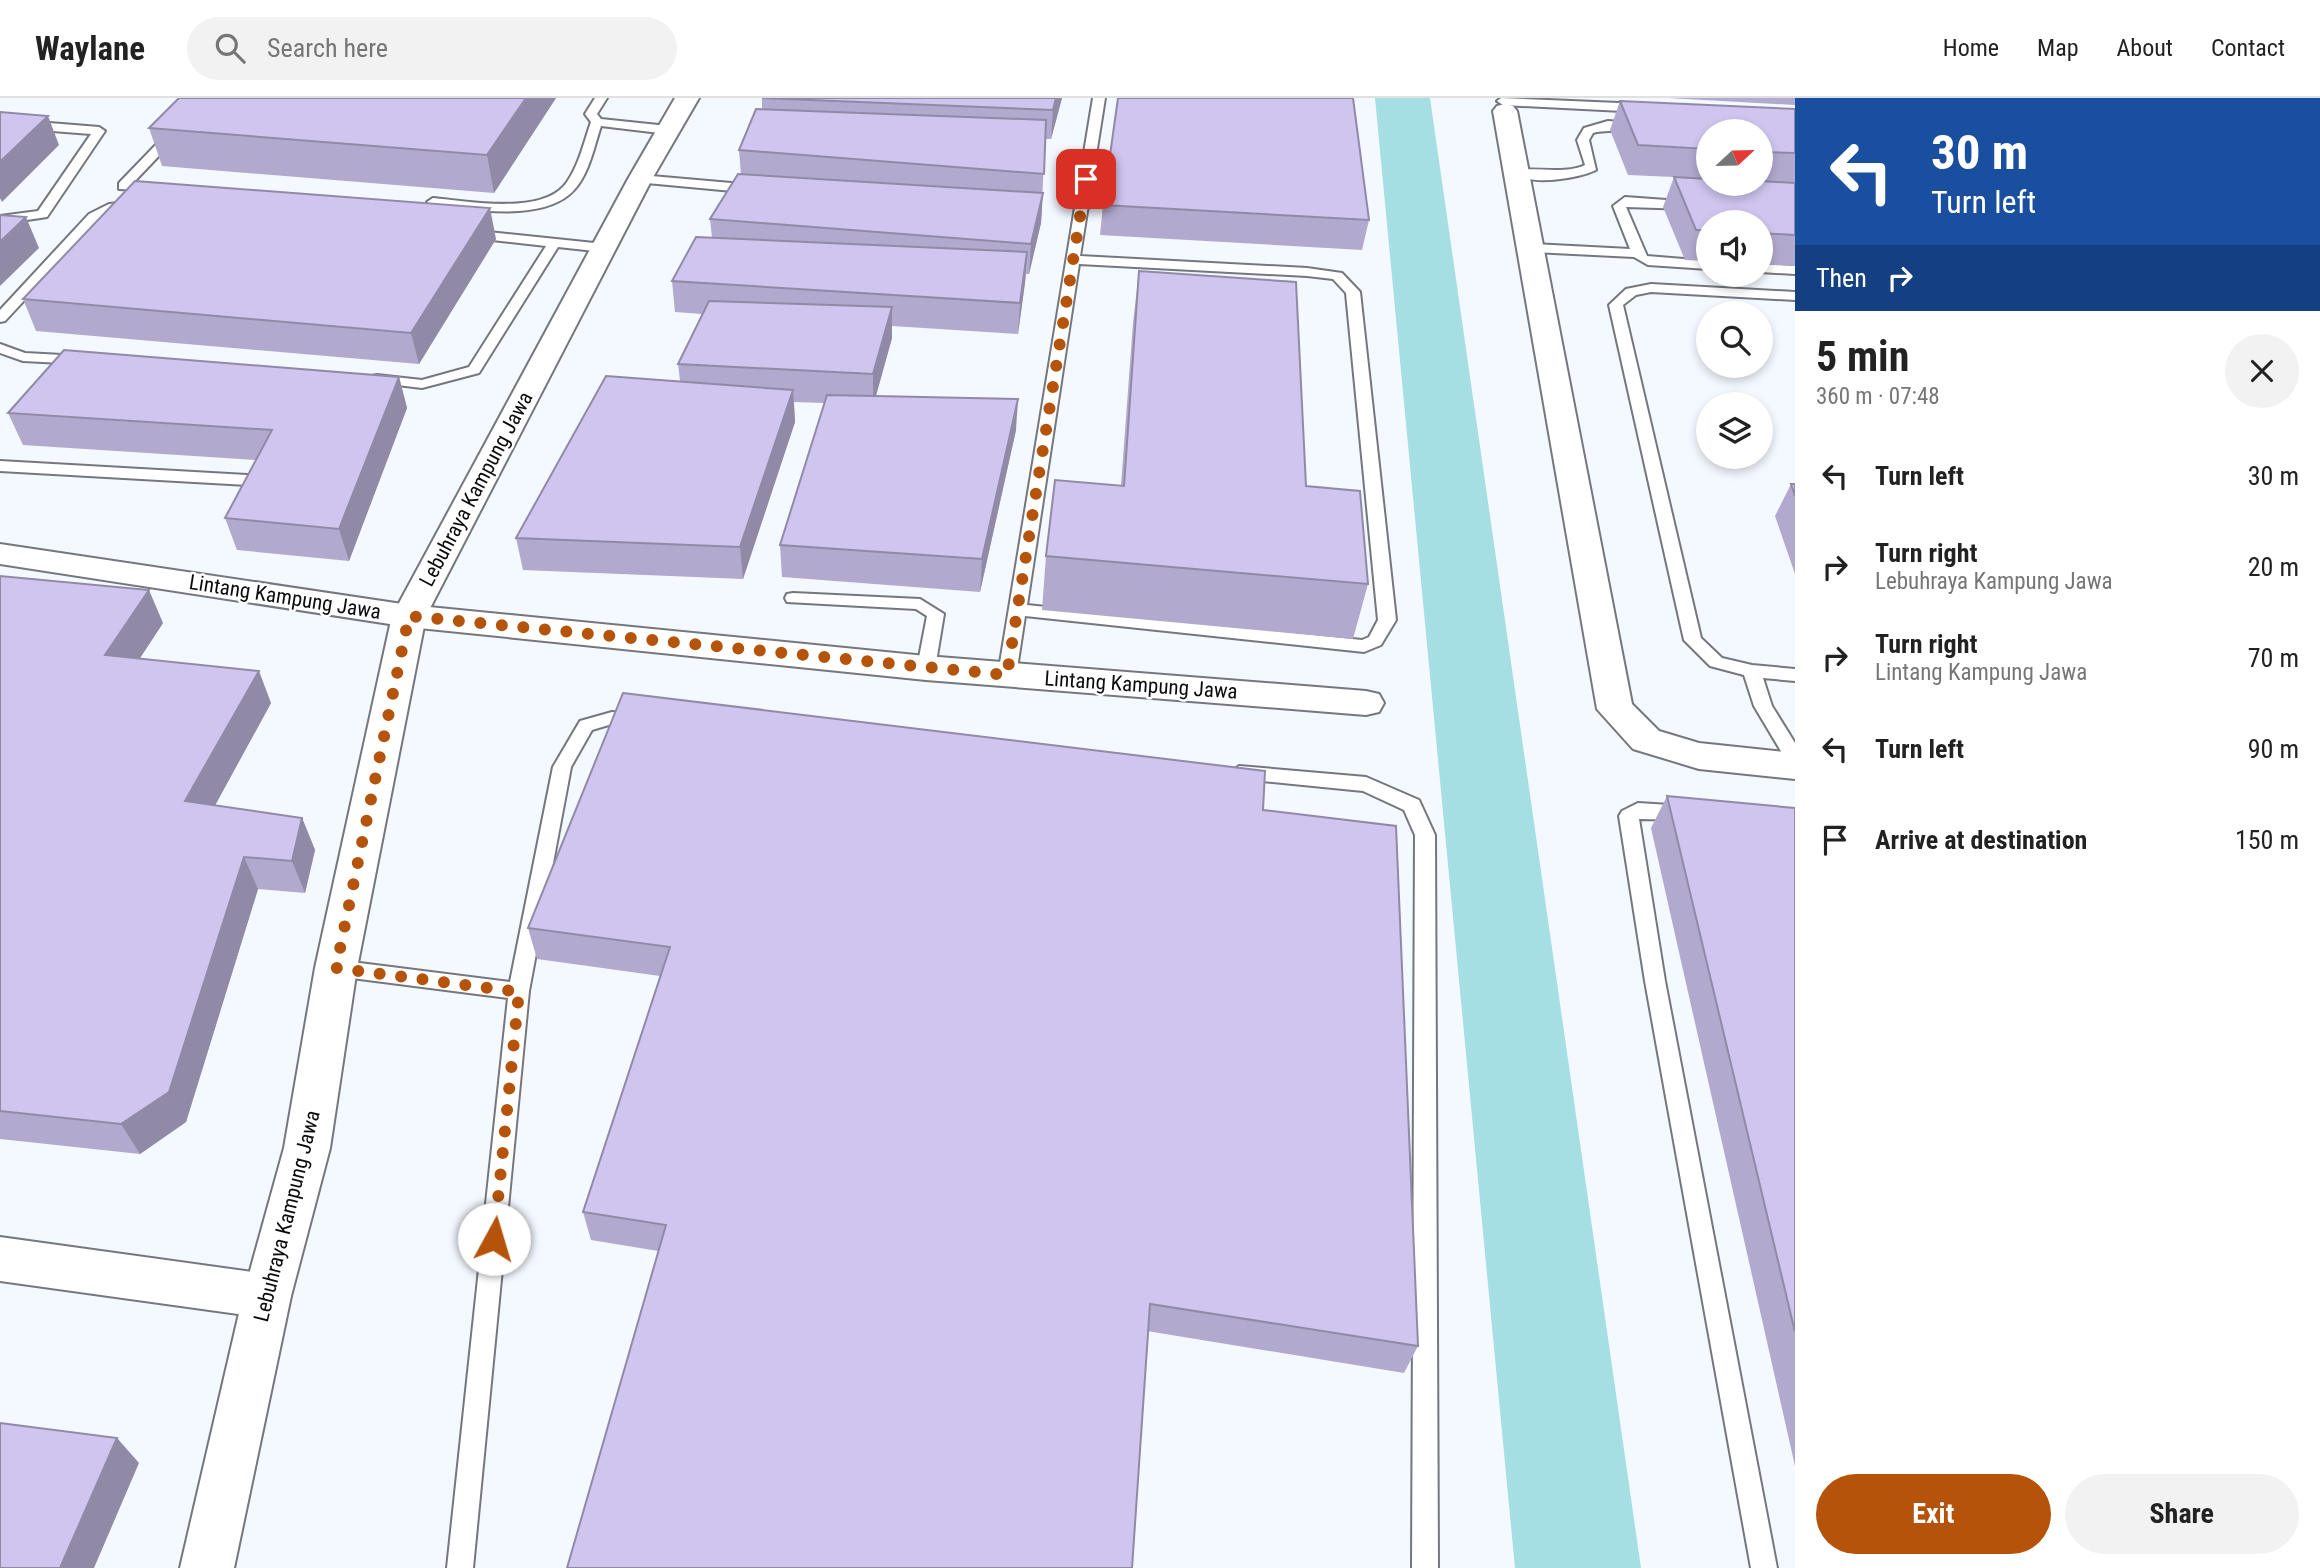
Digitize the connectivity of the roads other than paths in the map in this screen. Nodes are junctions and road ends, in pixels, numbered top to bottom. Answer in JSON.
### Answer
{"nodes":[{"id":1,"x":208,"y":98,"type":"edge"},
{"id":2,"x":601,"y":98,"type":"edge"},
{"id":3,"x":687,"y":98,"type":"edge"},
{"id":4,"x":1099,"y":98,"type":"edge"},
{"id":5,"x":1503,"y":103,"type":"edge"},
{"id":6,"x":1656,"y":109,"type":"edge"},
{"id":7,"x":597,"y":122,"type":"junction"},
{"id":8,"x":0,"y":123,"type":"edge"},
{"id":9,"x":1649,"y":127,"type":"edge"},
{"id":10,"x":668,"y":130,"type":"junction"},
{"id":11,"x":1519,"y":173,"type":"junction"},
{"id":12,"x":640,"y":179,"type":"junction"},
{"id":13,"x":164,"y":189,"type":"edge"},
{"id":14,"x":768,"y":191,"type":"edge"},
{"id":15,"x":433,"y":202,"type":"edge"},
{"id":16,"x":147,"y":205,"type":"edge"},
{"id":17,"x":1704,"y":206,"type":"edge"},
{"id":18,"x":0,"y":220,"type":"edge"},
{"id":19,"x":459,"y":233,"type":"edge"},
{"id":20,"x":555,"y":242,"type":"junction"},
{"id":21,"x":604,"y":248,"type":"junction"},
{"id":22,"x":1533,"y":248,"type":"junction"},
{"id":23,"x":1637,"y":253,"type":"junction"},
{"id":24,"x":1074,"y":260,"type":"junction"},
{"id":25,"x":1696,"y":264,"type":"edge"},
{"id":26,"x":1773,"y":269,"type":"edge"},
{"id":27,"x":1795,"y":270,"type":"edge"},
{"id":28,"x":1795,"y":296,"type":"edge"},
{"id":29,"x":0,"y":318,"type":"edge"},
{"id":30,"x":0,"y":348,"type":"edge"},
{"id":31,"x":92,"y":361,"type":"edge"},
{"id":32,"x":355,"y":377,"type":"edge"},
{"id":33,"x":0,"y":466,"type":"edge"},
{"id":34,"x":267,"y":481,"type":"edge"},
{"id":35,"x":0,"y":554,"type":"edge"},
{"id":36,"x":793,"y":598,"type":"dead end"},
{"id":37,"x":1018,"y":610,"type":"junction"},
{"id":38,"x":409,"y":616,"type":"junction"},
{"id":39,"x":926,"y":668,"type":"junction"},
{"id":40,"x":1752,"y":671,"type":"junction"},
{"id":41,"x":1007,"y":675,"type":"junction"},
{"id":42,"x":1795,"y":675,"type":"edge"},
{"id":43,"x":1366,"y":702,"type":"dead end"},
{"id":44,"x":654,"y":722,"type":"edge"},
{"id":45,"x":1795,"y":758,"type":"edge"},
{"id":46,"x":1795,"y":766,"type":"edge"},
{"id":47,"x":1215,"y":771,"type":"edge"},
{"id":48,"x":1704,"y":816,"type":"edge"},
{"id":49,"x":336,"y":968,"type":"junction"},
{"id":50,"x":519,"y":992,"type":"junction"},
{"id":51,"x":0,"y":1259,"type":"edge"},
{"id":52,"x":267,"y":1296,"type":"junction"},
{"id":53,"x":207,"y":1568,"type":"edge"},
{"id":54,"x":460,"y":1568,"type":"edge"},
{"id":55,"x":1425,"y":1568,"type":"edge"},
{"id":56,"x":1763,"y":1568,"type":"edge"}],
"edges":[{"from":1,"to":13,"type":"lane"},
{"from":2,"to":7,"type":"lane"},
{"from":3,"to":10,"type":"street","name":"Lebuhraya Kampung Jawa"},
{"from":4,"to":24,"type":"lane"},
{"from":5,"to":6,"type":"lane"},
{"from":5,"to":11,"type":"street"},
{"from":7,"to":10,"type":"lane"},
{"from":7,"to":15,"type":"lane"},
{"from":8,"to":18,"type":"lane"},
{"from":9,"to":11,"type":"lane"},
{"from":10,"to":12,"type":"street","name":"Lebuhraya Kampung Jawa"},
{"from":11,"to":22,"type":"street"},
{"from":12,"to":14,"type":"lane"},
{"from":12,"to":21,"type":"street","name":"Lebuhraya Kampung Jawa"},
{"from":16,"to":29,"type":"lane"},
{"from":17,"to":23,"type":"lane"},
{"from":19,"to":20,"type":"lane"},
{"from":20,"to":21,"type":"lane"},
{"from":20,"to":32,"type":"lane"},
{"from":21,"to":38,"type":"street","name":"Lebuhraya Kampung Jawa"},
{"from":22,"to":23,"type":"lane"},
{"from":22,"to":46,"type":"street"},
{"from":23,"to":25,"type":"lane"},
{"from":24,"to":37,"type":"lane"},
{"from":24,"to":37,"type":"lane"},
{"from":26,"to":27,"type":"lane"},
{"from":28,"to":40,"type":"lane"},
{"from":30,"to":31,"type":"lane"},
{"from":33,"to":34,"type":"lane"},
{"from":35,"to":38,"type":"street","name":"Lintang Kampung Jawa"},
{"from":36,"to":39,"type":"lane"},
{"from":37,"to":41,"type":"lane"},
{"from":38,"to":39,"type":"street","name":"Lintang Kampung Jawa"},
{"from":38,"to":49,"type":"street","name":"Lebuhraya Kampung Jawa"},
{"from":39,"to":41,"type":"street","name":"Lintang Kampung Jawa"},
{"from":40,"to":42,"type":"lane"},
{"from":40,"to":45,"type":"lane"},
{"from":41,"to":43,"type":"street","name":"Lintang Kampung Jawa"},
{"from":44,"to":50,"type":"lane"},
{"from":47,"to":55,"type":"lane"},
{"from":48,"to":56,"type":"lane"},
{"from":49,"to":50,"type":"lane"},
{"from":49,"to":52,"type":"street","name":"Lebuhraya Kampung Jawa"},
{"from":50,"to":54,"type":"lane"},
{"from":51,"to":52,"type":"street"},
{"from":52,"to":53,"type":"street","name":"Lebuhraya Kampung Jawa"}]}
